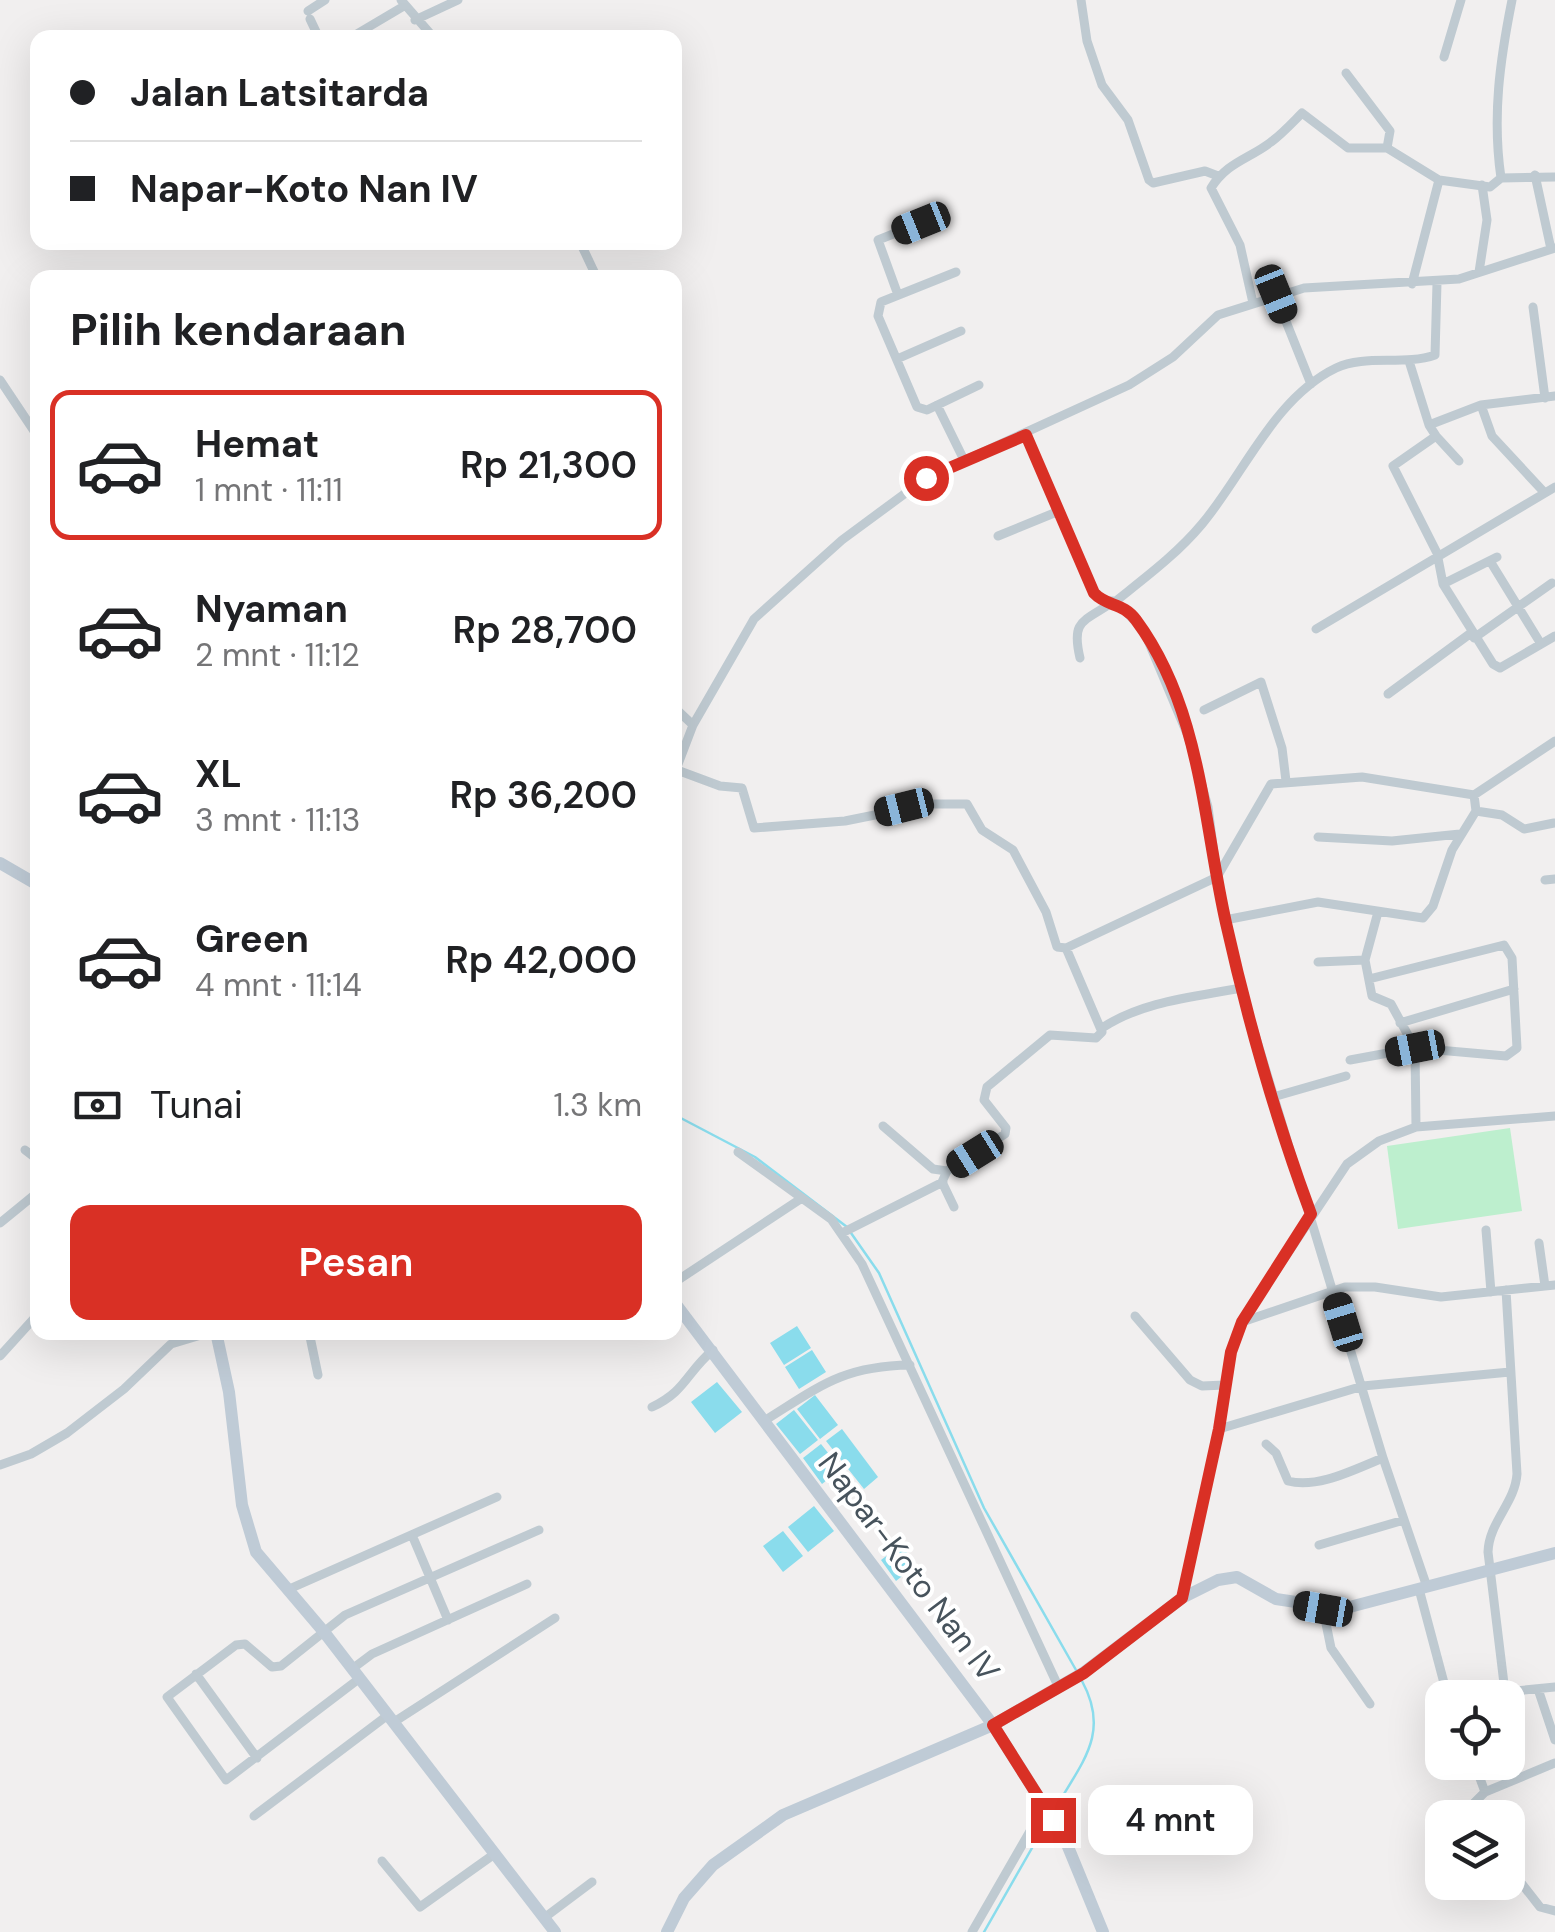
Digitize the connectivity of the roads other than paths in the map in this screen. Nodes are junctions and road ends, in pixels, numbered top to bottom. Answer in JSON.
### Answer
{"nodes":[{"id":1,"x":324,"y":0,"type":"edge"},
{"id":2,"x":458,"y":0,"type":"edge"},
{"id":3,"x":1081,"y":0,"type":"edge"},
{"id":4,"x":1460,"y":0,"type":"edge"},
{"id":5,"x":1512,"y":0,"type":"edge"},
{"id":6,"x":403,"y":3,"type":"edge"},
{"id":7,"x":415,"y":20,"type":"junction"},
{"id":8,"x":316,"y":30,"type":"edge"},
{"id":9,"x":362,"y":30,"type":"edge"},
{"id":10,"x":426,"y":30,"type":"edge"},
{"id":11,"x":1444,"y":58,"type":"dead end"},
{"id":12,"x":1346,"y":73,"type":"dead end"},
{"id":13,"x":1387,"y":148,"type":"junction"},
{"id":14,"x":1534,"y":175,"type":"junction"},
{"id":15,"x":1218,"y":176,"type":"junction"},
{"id":16,"x":1555,"y":177,"type":"edge"},
{"id":17,"x":1501,"y":178,"type":"junction"},
{"id":18,"x":1439,"y":180,"type":"junction"},
{"id":19,"x":1482,"y":185,"type":"junction"},
{"id":20,"x":921,"y":223,"type":"dead end"},
{"id":21,"x":1553,"y":249,"type":"edge"},
{"id":22,"x":956,"y":272,"type":"dead end"},
{"id":23,"x":1479,"y":272,"type":"junction"},
{"id":24,"x":1437,"y":283,"type":"junction"},
{"id":25,"x":1412,"y":284,"type":"junction"},
{"id":26,"x":1276,"y":294,"type":"junction"},
{"id":27,"x":898,"y":295,"type":"junction"},
{"id":28,"x":1253,"y":303,"type":"junction"},
{"id":29,"x":1533,"y":307,"type":"dead end"},
{"id":30,"x":962,"y":331,"type":"dead end"},
{"id":31,"x":897,"y":359,"type":"junction"},
{"id":32,"x":1409,"y":362,"type":"junction"},
{"id":33,"x":0,"y":380,"type":"edge"},
{"id":34,"x":979,"y":384,"type":"dead end"},
{"id":35,"x":1311,"y":384,"type":"junction"},
{"id":36,"x":1550,"y":397,"type":"edge"},
{"id":37,"x":937,"y":405,"type":"junction"},
{"id":38,"x":1480,"y":405,"type":"junction"},
{"id":39,"x":1429,"y":425,"type":"junction"},
{"id":40,"x":30,"y":426,"type":"edge"},
{"id":41,"x":1026,"y":435,"type":"junction"},
{"id":42,"x":1436,"y":436,"type":"junction"},
{"id":43,"x":964,"y":460,"type":"junction"},
{"id":44,"x":1460,"y":461,"type":"dead end"},
{"id":45,"x":1555,"y":487,"type":"edge"},
{"id":46,"x":1543,"y":490,"type":"junction"},
{"id":47,"x":1058,"y":511,"type":"junction"},
{"id":48,"x":998,"y":536,"type":"dead end"},
{"id":49,"x":1438,"y":554,"type":"junction"},
{"id":50,"x":1552,"y":583,"type":"dead end"},
{"id":51,"x":1443,"y":584,"type":"junction"},
{"id":52,"x":1114,"y":602,"type":"junction"},
{"id":53,"x":1518,"y":606,"type":"junction"},
{"id":54,"x":1316,"y":629,"type":"dead end"},
{"id":55,"x":1472,"y":635,"type":"junction"},
{"id":56,"x":1555,"y":636,"type":"edge"},
{"id":57,"x":1541,"y":644,"type":"junction"},
{"id":58,"x":1080,"y":658,"type":"dead end"},
{"id":59,"x":1388,"y":694,"type":"dead end"},
{"id":60,"x":1204,"y":710,"type":"dead end"},
{"id":61,"x":682,"y":715,"type":"edge"},
{"id":62,"x":693,"y":725,"type":"junction"},
{"id":63,"x":1555,"y":741,"type":"edge"},
{"id":64,"x":682,"y":766,"type":"edge"},
{"id":65,"x":682,"y":773,"type":"edge"},
{"id":66,"x":1286,"y":781,"type":"junction"},
{"id":67,"x":1474,"y":795,"type":"junction"},
{"id":68,"x":1476,"y":811,"type":"junction"},
{"id":69,"x":1554,"y":823,"type":"edge"},
{"id":70,"x":1460,"y":834,"type":"junction"},
{"id":71,"x":1318,"y":837,"type":"dead end"},
{"id":72,"x":0,"y":863,"type":"edge"},
{"id":73,"x":1217,"y":877,"type":"junction"},
{"id":74,"x":30,"y":880,"type":"edge"},
{"id":75,"x":1378,"y":912,"type":"junction"},
{"id":76,"x":1225,"y":920,"type":"junction"},
{"id":77,"x":1066,"y":948,"type":"junction"},
{"id":78,"x":1366,"y":960,"type":"junction"},
{"id":79,"x":1318,"y":962,"type":"dead end"},
{"id":80,"x":1369,"y":979,"type":"junction"},
{"id":81,"x":1241,"y":988,"type":"junction"},
{"id":82,"x":1514,"y":989,"type":"junction"},
{"id":83,"x":1400,"y":1023,"type":"junction"},
{"id":84,"x":1102,"y":1028,"type":"junction"},
{"id":85,"x":1415,"y":1048,"type":"junction"},
{"id":86,"x":1350,"y":1060,"type":"dead end"},
{"id":87,"x":1346,"y":1076,"type":"dead end"},
{"id":88,"x":1273,"y":1097,"type":"junction"},
{"id":89,"x":1555,"y":1116,"type":"edge"},
{"id":90,"x":883,"y":1126,"type":"dead end"},
{"id":91,"x":1416,"y":1127,"type":"junction"},
{"id":92,"x":25,"y":1150,"type":"dead end"},
{"id":93,"x":738,"y":1152,"type":"dead end"},
{"id":94,"x":30,"y":1154,"type":"edge"},
{"id":95,"x":946,"y":1171,"type":"junction"},
{"id":96,"x":943,"y":1182,"type":"junction"},
{"id":97,"x":802,"y":1198,"type":"junction"},
{"id":98,"x":30,"y":1199,"type":"edge"},
{"id":99,"x":954,"y":1207,"type":"dead end"},
{"id":100,"x":1311,"y":1214,"type":"junction"},
{"id":101,"x":0,"y":1223,"type":"edge"},
{"id":102,"x":847,"y":1230,"type":"junction"},
{"id":103,"x":1486,"y":1230,"type":"dead end"},
{"id":104,"x":1539,"y":1243,"type":"dead end"},
{"id":105,"x":682,"y":1277,"type":"edge"},
{"id":106,"x":1550,"y":1285,"type":"edge"},
{"id":107,"x":1506,"y":1290,"type":"junction"},
{"id":108,"x":1333,"y":1291,"type":"junction"},
{"id":109,"x":1491,"y":1292,"type":"junction"},
{"id":110,"x":682,"y":1312,"type":"edge"},
{"id":111,"x":1134,"y":1316,"type":"dead end"},
{"id":112,"x":1242,"y":1322,"type":"junction"},
{"id":113,"x":30,"y":1323,"type":"edge"},
{"id":114,"x":185,"y":1340,"type":"edge"},
{"id":115,"x":215,"y":1340,"type":"edge"},
{"id":116,"x":311,"y":1340,"type":"edge"},
{"id":117,"x":713,"y":1350,"type":"junction"},
{"id":118,"x":0,"y":1356,"type":"edge"},
{"id":119,"x":910,"y":1366,"type":"junction"},
{"id":120,"x":1510,"y":1372,"type":"junction"},
{"id":121,"x":318,"y":1374,"type":"dead end"},
{"id":122,"x":1226,"y":1385,"type":"junction"},
{"id":123,"x":1363,"y":1386,"type":"junction"},
{"id":124,"x":652,"y":1407,"type":"dead end"},
{"id":125,"x":764,"y":1421,"type":"junction"},
{"id":126,"x":1219,"y":1429,"type":"junction"},
{"id":127,"x":1266,"y":1444,"type":"dead end"},
{"id":128,"x":1383,"y":1458,"type":"junction"},
{"id":129,"x":0,"y":1465,"type":"edge"},
{"id":130,"x":498,"y":1497,"type":"dead end"},
{"id":131,"x":1404,"y":1520,"type":"junction"},
{"id":132,"x":539,"y":1530,"type":"dead end"},
{"id":133,"x":412,"y":1535,"type":"junction"},
{"id":134,"x":1319,"y":1545,"type":"dead end"},
{"id":135,"x":1555,"y":1553,"type":"edge"},
{"id":136,"x":1490,"y":1570,"type":"junction"},
{"id":137,"x":431,"y":1577,"type":"junction"},
{"id":138,"x":527,"y":1584,"type":"dead end"},
{"id":139,"x":1423,"y":1588,"type":"junction"},
{"id":140,"x":288,"y":1590,"type":"junction"},
{"id":141,"x":1182,"y":1598,"type":"junction"},
{"id":142,"x":1323,"y":1609,"type":"junction"},
{"id":143,"x":556,"y":1618,"type":"dead end"},
{"id":144,"x":448,"y":1620,"type":"junction"},
{"id":145,"x":324,"y":1632,"type":"junction"},
{"id":146,"x":196,"y":1674,"type":"junction"},
{"id":147,"x":356,"y":1674,"type":"junction"},
{"id":148,"x":1444,"y":1680,"type":"edge"},
{"id":149,"x":1071,"y":1681,"type":"junction"},
{"id":150,"x":1555,"y":1687,"type":"edge"},
{"id":151,"x":1538,"y":1689,"type":"junction"},
{"id":152,"x":1370,"y":1704,"type":"dead end"},
{"id":153,"x":391,"y":1719,"type":"junction"},
{"id":154,"x":993,"y":1725,"type":"junction"},
{"id":155,"x":1555,"y":1740,"type":"edge"},
{"id":156,"x":257,"y":1758,"type":"junction"},
{"id":157,"x":1555,"y":1763,"type":"edge"},
{"id":158,"x":1481,"y":1780,"type":"edge"},
{"id":159,"x":1486,"y":1792,"type":"junction"},
{"id":160,"x":1477,"y":1800,"type":"edge"},
{"id":161,"x":1048,"y":1812,"type":"junction"},
{"id":162,"x":254,"y":1816,"type":"dead end"},
{"id":163,"x":493,"y":1855,"type":"junction"},
{"id":164,"x":382,"y":1860,"type":"dead end"},
{"id":165,"x":592,"y":1882,"type":"dead end"},
{"id":166,"x":1525,"y":1888,"type":"edge"},
{"id":167,"x":1555,"y":1911,"type":"edge"},
{"id":168,"x":544,"y":1918,"type":"junction"},
{"id":169,"x":555,"y":1932,"type":"edge"},
{"id":170,"x":667,"y":1932,"type":"edge"},
{"id":171,"x":972,"y":1932,"type":"edge"},
{"id":172,"x":1103,"y":1932,"type":"edge"}],
"edges":[{"from":1,"to":8,"type":"street"},
{"from":2,"to":7,"type":"street"},
{"from":3,"to":15,"type":"street"},
{"from":4,"to":11,"type":"street"},
{"from":5,"to":17,"type":"street"},
{"from":6,"to":7,"type":"street"},
{"from":6,"to":9,"type":"street"},
{"from":7,"to":10,"type":"street"},
{"from":12,"to":13,"type":"street"},
{"from":13,"to":15,"type":"street"},
{"from":13,"to":18,"type":"street"},
{"from":14,"to":16,"type":"street"},
{"from":14,"to":17,"type":"street"},
{"from":14,"to":21,"type":"street"},
{"from":15,"to":28,"type":"street"},
{"from":17,"to":19,"type":"street"},
{"from":18,"to":19,"type":"street"},
{"from":18,"to":25,"type":"street"},
{"from":19,"to":23,"type":"street"},
{"from":20,"to":27,"type":"street"},
{"from":21,"to":23,"type":"street"},
{"from":22,"to":27,"type":"street"},
{"from":23,"to":24,"type":"street"},
{"from":24,"to":25,"type":"street"},
{"from":24,"to":32,"type":"street"},
{"from":25,"to":26,"type":"street"},
{"from":26,"to":28,"type":"street"},
{"from":26,"to":35,"type":"street"},
{"from":27,"to":31,"type":"street"},
{"from":28,"to":41,"type":"street"},
{"from":29,"to":36,"type":"street"},
{"from":30,"to":31,"type":"street"},
{"from":31,"to":37,"type":"street"},
{"from":32,"to":35,"type":"street"},
{"from":32,"to":39,"type":"street"},
{"from":33,"to":40,"type":"street"},
{"from":34,"to":37,"type":"street"},
{"from":35,"to":52,"type":"street"},
{"from":36,"to":38,"type":"street"},
{"from":37,"to":43,"type":"street"},
{"from":38,"to":39,"type":"street"},
{"from":38,"to":46,"type":"street"},
{"from":39,"to":42,"type":"street"},
{"from":41,"to":43,"type":"street"},
{"from":41,"to":47,"type":"street"},
{"from":42,"to":44,"type":"street"},
{"from":42,"to":49,"type":"street"},
{"from":43,"to":62,"type":"street"},
{"from":45,"to":46,"type":"street"},
{"from":46,"to":49,"type":"street"},
{"from":47,"to":48,"type":"street"},
{"from":47,"to":52,"type":"street"},
{"from":49,"to":51,"type":"street"},
{"from":49,"to":54,"type":"street"},
{"from":50,"to":53,"type":"street"},
{"from":51,"to":53,"type":"street"},
{"from":51,"to":55,"type":"street"},
{"from":52,"to":58,"type":"street"},
{"from":52,"to":73,"type":"street"},
{"from":53,"to":55,"type":"street"},
{"from":53,"to":57,"type":"street"},
{"from":55,"to":57,"type":"street"},
{"from":55,"to":59,"type":"street"},
{"from":56,"to":57,"type":"street"},
{"from":60,"to":66,"type":"street"},
{"from":61,"to":62,"type":"street"},
{"from":62,"to":64,"type":"street"},
{"from":63,"to":67,"type":"street"},
{"from":65,"to":77,"type":"street"},
{"from":66,"to":67,"type":"street"},
{"from":66,"to":73,"type":"street"},
{"from":67,"to":68,"type":"street"},
{"from":68,"to":69,"type":"street"},
{"from":68,"to":70,"type":"street"},
{"from":70,"to":71,"type":"street"},
{"from":70,"to":75,"type":"street"},
{"from":72,"to":74,"type":"street"},
{"from":73,"to":76,"type":"street"},
{"from":73,"to":77,"type":"street"},
{"from":75,"to":76,"type":"street"},
{"from":75,"to":78,"type":"street"},
{"from":76,"to":81,"type":"street"},
{"from":77,"to":84,"type":"street"},
{"from":78,"to":79,"type":"street"},
{"from":78,"to":80,"type":"street"},
{"from":80,"to":82,"type":"street"},
{"from":80,"to":83,"type":"street"},
{"from":81,"to":84,"type":"street"},
{"from":81,"to":88,"type":"street"},
{"from":82,"to":83,"type":"street"},
{"from":82,"to":85,"type":"street"},
{"from":83,"to":85,"type":"street"},
{"from":84,"to":95,"type":"street"},
{"from":85,"to":86,"type":"street"},
{"from":85,"to":91,"type":"street"},
{"from":87,"to":88,"type":"street"},
{"from":88,"to":100,"type":"street"},
{"from":89,"to":91,"type":"street"},
{"from":90,"to":95,"type":"street"},
{"from":91,"to":100,"type":"street"},
{"from":92,"to":94,"type":"street"},
{"from":93,"to":97,"type":"street"},
{"from":95,"to":96,"type":"street"},
{"from":96,"to":99,"type":"street"},
{"from":96,"to":102,"type":"street"},
{"from":97,"to":102,"type":"street"},
{"from":97,"to":105,"type":"street"},
{"from":98,"to":101,"type":"street"},
{"from":100,"to":108,"type":"street"},
{"from":100,"to":112,"type":"street"},
{"from":102,"to":119,"type":"street"},
{"from":103,"to":109,"type":"street"},
{"from":104,"to":106,"type":"street"},
{"from":106,"to":107,"type":"street"},
{"from":107,"to":109,"type":"street"},
{"from":107,"to":120,"type":"street"},
{"from":108,"to":109,"type":"street"},
{"from":108,"to":112,"type":"street"},
{"from":108,"to":123,"type":"street"},
{"from":110,"to":117,"type":"street","name":"Napar-Koto Nan IV"},
{"from":111,"to":122,"type":"street"},
{"from":112,"to":122,"type":"street"},
{"from":113,"to":118,"type":"street"},
{"from":114,"to":129,"type":"street"},
{"from":115,"to":140,"type":"street"},
{"from":116,"to":121,"type":"street"},
{"from":117,"to":124,"type":"street"},
{"from":117,"to":125,"type":"street","name":"Napar-Koto Nan IV"},
{"from":119,"to":125,"type":"street"},
{"from":119,"to":149,"type":"street"},
{"from":120,"to":123,"type":"street"},
{"from":120,"to":136,"type":"street"},
{"from":122,"to":126,"type":"street"},
{"from":123,"to":126,"type":"street"},
{"from":123,"to":128,"type":"street"},
{"from":125,"to":154,"type":"street","name":"Napar-Koto Nan IV"},
{"from":126,"to":141,"type":"street"},
{"from":127,"to":128,"type":"street"},
{"from":128,"to":131,"type":"street"},
{"from":130,"to":133,"type":"street"},
{"from":131,"to":134,"type":"street"},
{"from":131,"to":139,"type":"street"},
{"from":132,"to":137,"type":"street"},
{"from":133,"to":137,"type":"street"},
{"from":133,"to":140,"type":"street"},
{"from":135,"to":136,"type":"street"},
{"from":136,"to":139,"type":"street"},
{"from":136,"to":151,"type":"street"},
{"from":137,"to":144,"type":"street"},
{"from":137,"to":145,"type":"street"},
{"from":138,"to":144,"type":"street"},
{"from":139,"to":142,"type":"street"},
{"from":139,"to":148,"type":"street"},
{"from":140,"to":145,"type":"street"},
{"from":141,"to":142,"type":"street"},
{"from":141,"to":149,"type":"street"},
{"from":142,"to":152,"type":"street"},
{"from":143,"to":153,"type":"street"},
{"from":144,"to":147,"type":"street"},
{"from":145,"to":146,"type":"street"},
{"from":145,"to":147,"type":"street"},
{"from":146,"to":156,"type":"street"},
{"from":146,"to":156,"type":"street"},
{"from":147,"to":153,"type":"street"},
{"from":147,"to":156,"type":"street"},
{"from":149,"to":154,"type":"street"},
{"from":150,"to":151,"type":"street"},
{"from":151,"to":155,"type":"street"},
{"from":153,"to":162,"type":"street"},
{"from":153,"to":163,"type":"street"},
{"from":154,"to":161,"type":"street","name":"Napar-Koto Nan IV"},
{"from":154,"to":170,"type":"street"},
{"from":157,"to":159,"type":"street"},
{"from":158,"to":159,"type":"street"},
{"from":159,"to":160,"type":"street"},
{"from":161,"to":171,"type":"street"},
{"from":161,"to":172,"type":"street","name":"Napar-Koto Nan IV"},
{"from":163,"to":164,"type":"street"},
{"from":163,"to":168,"type":"street"},
{"from":165,"to":168,"type":"street"},
{"from":166,"to":167,"type":"street"},
{"from":168,"to":169,"type":"street"}]}
